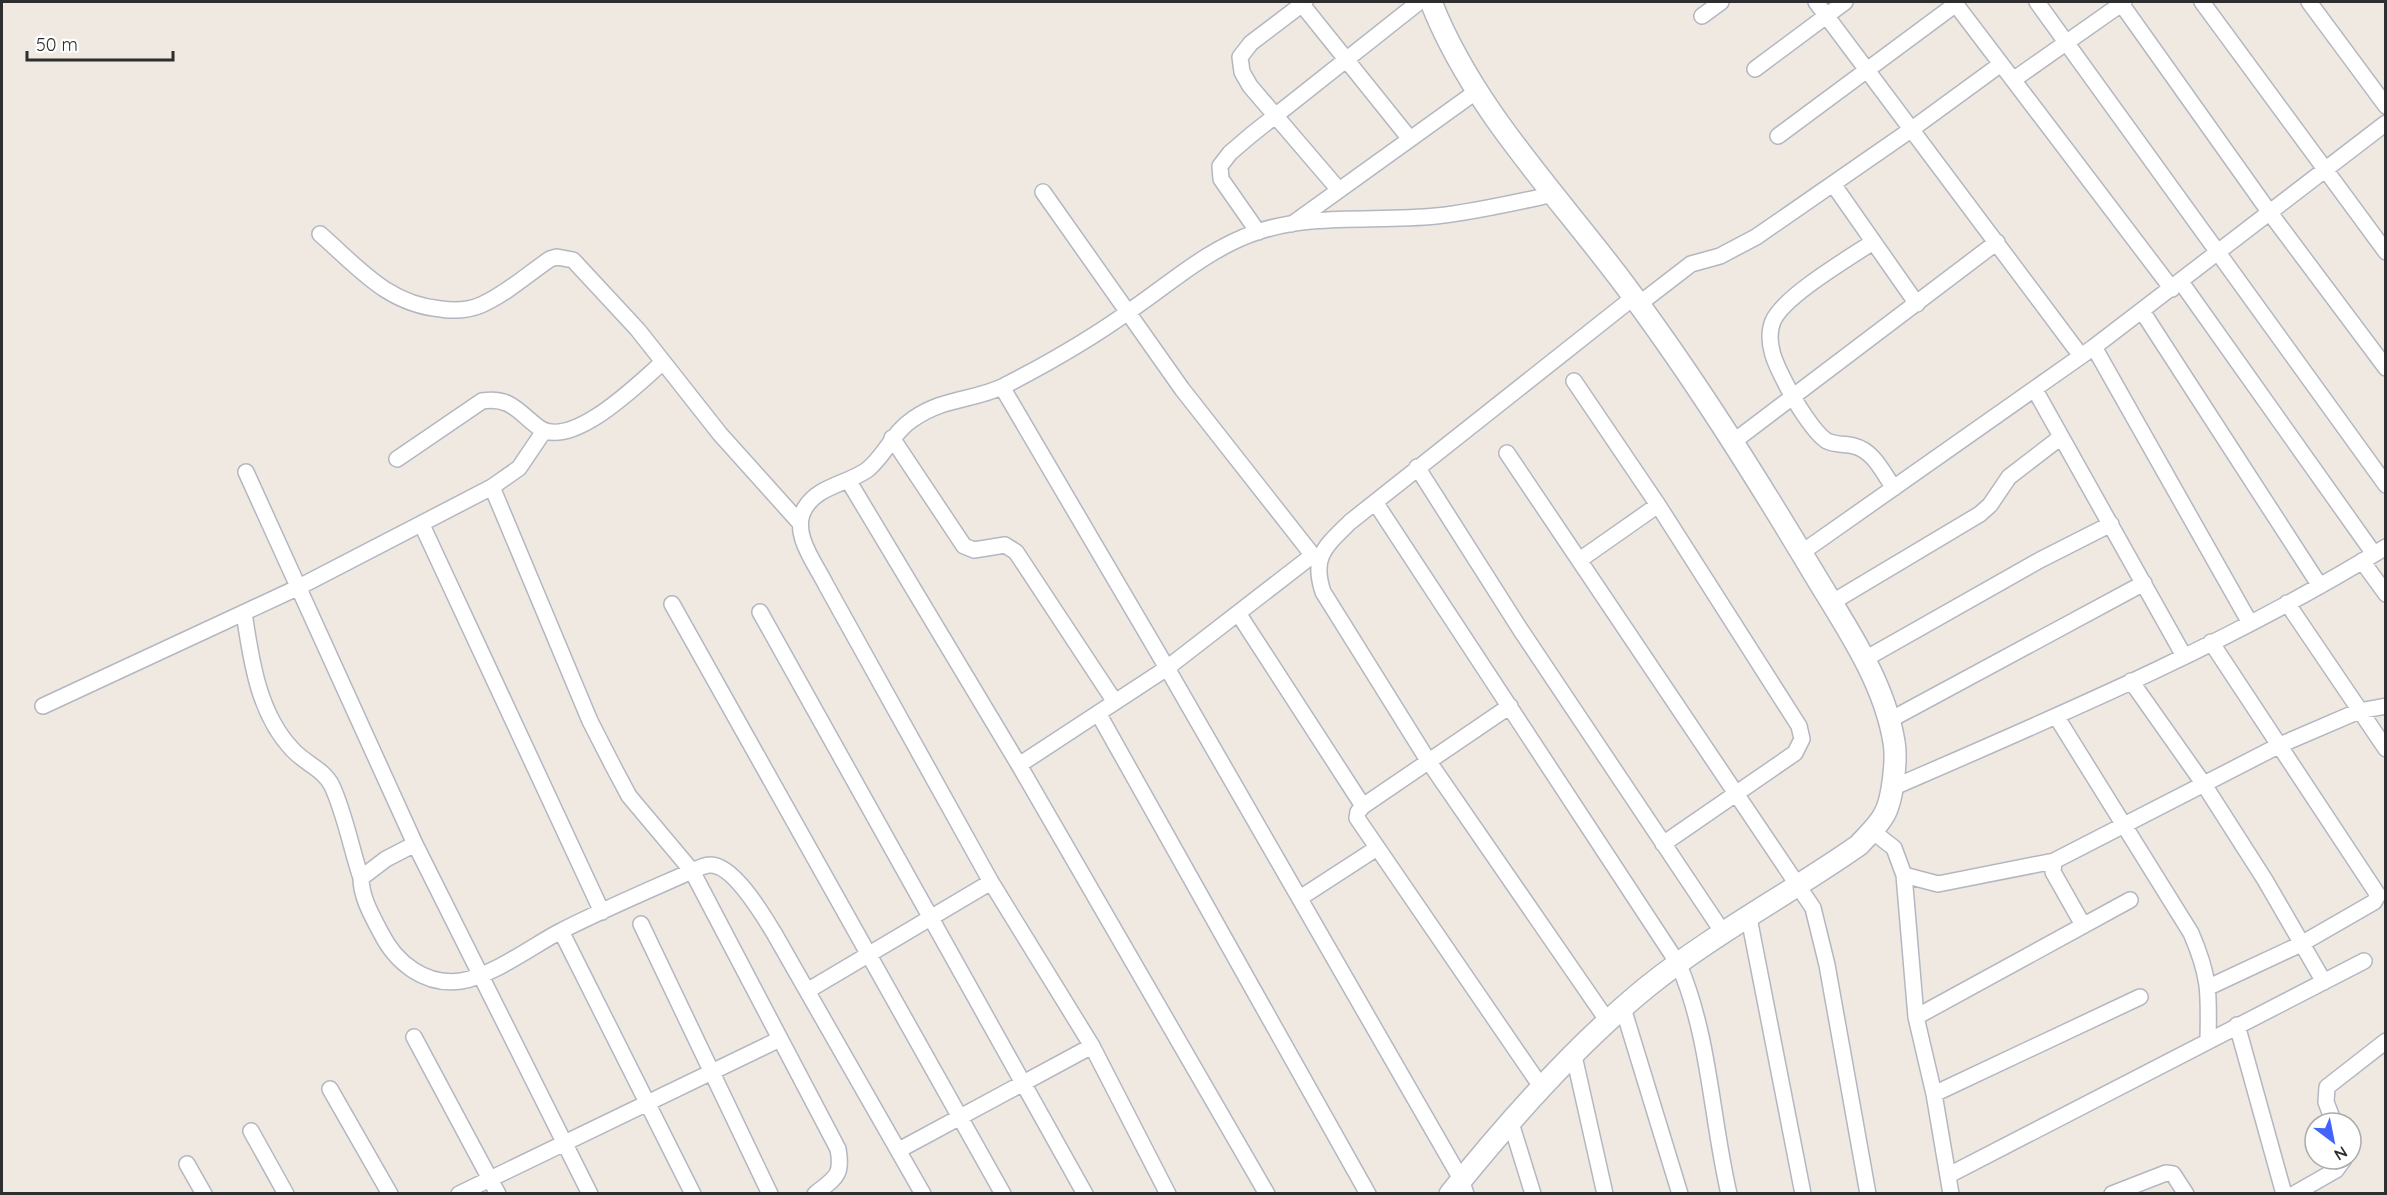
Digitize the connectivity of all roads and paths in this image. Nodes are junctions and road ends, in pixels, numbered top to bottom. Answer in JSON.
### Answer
{"nodes":[{"id":1,"x":1302,"y":2,"type":"edge"},
{"id":2,"x":1419,"y":2,"type":"edge"},
{"id":3,"x":1431,"y":2,"type":"edge"},
{"id":4,"x":1721,"y":2,"type":"edge"},
{"id":5,"x":1816,"y":2,"type":"edge"},
{"id":6,"x":1845,"y":2,"type":"edge"},
{"id":7,"x":2037,"y":2,"type":"edge"},
{"id":8,"x":2122,"y":2,"type":"edge"},
{"id":9,"x":2202,"y":2,"type":"edge"},
{"id":10,"x":2309,"y":2,"type":"edge"},
{"id":11,"x":1955,"y":3,"type":"edge"},
{"id":12,"x":1827,"y":15,"type":"junction"},
{"id":13,"x":1702,"y":16,"type":"dead end"},
{"id":14,"x":2066,"y":42,"type":"junction"},
{"id":15,"x":1345,"y":58,"type":"junction"},
{"id":16,"x":2001,"y":64,"type":"junction"},
{"id":17,"x":1755,"y":69,"type":"dead end"},
{"id":18,"x":1868,"y":70,"type":"junction"},
{"id":19,"x":2013,"y":80,"type":"junction"},
{"id":20,"x":1477,"y":91,"type":"junction"},
{"id":21,"x":2385,"y":106,"type":"edge"},
{"id":22,"x":1275,"y":116,"type":"junction"},
{"id":23,"x":2385,"y":123,"type":"edge"},
{"id":24,"x":1912,"y":129,"type":"junction"},
{"id":25,"x":1778,"y":136,"type":"dead end"},
{"id":26,"x":1410,"y":139,"type":"junction"},
{"id":27,"x":2324,"y":168,"type":"junction"},
{"id":28,"x":1833,"y":184,"type":"junction"},
{"id":29,"x":1339,"y":190,"type":"junction"},
{"id":30,"x":1043,"y":192,"type":"dead end"},
{"id":31,"x":1555,"y":194,"type":"junction"},
{"id":32,"x":2270,"y":213,"type":"junction"},
{"id":33,"x":1291,"y":225,"type":"junction"},
{"id":34,"x":1258,"y":232,"type":"junction"},
{"id":35,"x":320,"y":234,"type":"dead end"},
{"id":36,"x":1873,"y":242,"type":"junction"},
{"id":37,"x":1997,"y":243,"type":"junction"},
{"id":38,"x":2385,"y":252,"type":"edge"},
{"id":39,"x":2219,"y":253,"type":"junction"},
{"id":40,"x":2176,"y":286,"type":"junction"},
{"id":41,"x":1637,"y":301,"type":"junction"},
{"id":42,"x":1917,"y":304,"type":"junction"},
{"id":43,"x":2142,"y":311,"type":"junction"},
{"id":44,"x":1129,"y":312,"type":"junction"},
{"id":45,"x":2088,"y":352,"type":"junction"},
{"id":46,"x":663,"y":362,"type":"junction"},
{"id":47,"x":2385,"y":368,"type":"edge"},
{"id":48,"x":1574,"y":381,"type":"dead end"},
{"id":49,"x":1002,"y":387,"type":"junction"},
{"id":50,"x":2035,"y":390,"type":"junction"},
{"id":51,"x":1793,"y":397,"type":"junction"},
{"id":52,"x":544,"y":431,"type":"junction"},
{"id":53,"x":2061,"y":437,"type":"junction"},
{"id":54,"x":892,"y":438,"type":"junction"},
{"id":55,"x":1733,"y":442,"type":"junction"},
{"id":56,"x":1508,"y":453,"type":"dead end"},
{"id":57,"x":396,"y":459,"type":"dead end"},
{"id":58,"x":1417,"y":468,"type":"junction"},
{"id":59,"x":246,"y":472,"type":"dead end"},
{"id":60,"x":848,"y":480,"type":"junction"},
{"id":61,"x":2385,"y":485,"type":"edge"},
{"id":62,"x":492,"y":488,"type":"junction"},
{"id":63,"x":1894,"y":488,"type":"junction"},
{"id":64,"x":1375,"y":502,"type":"junction"},
{"id":65,"x":1658,"y":505,"type":"junction"},
{"id":66,"x":799,"y":522,"type":"junction"},
{"id":67,"x":2111,"y":524,"type":"junction"},
{"id":68,"x":422,"y":525,"type":"junction"},
{"id":69,"x":1801,"y":553,"type":"junction"},
{"id":70,"x":2374,"y":554,"type":"edge"},
{"id":71,"x":1315,"y":558,"type":"junction"},
{"id":72,"x":1581,"y":559,"type":"junction"},
{"id":73,"x":2144,"y":583,"type":"junction"},
{"id":74,"x":2320,"y":586,"type":"junction"},
{"id":75,"x":299,"y":587,"type":"junction"},
{"id":76,"x":2385,"y":594,"type":"edge"},
{"id":77,"x":1831,"y":603,"type":"junction"},
{"id":78,"x":2287,"y":603,"type":"junction"},
{"id":79,"x":672,"y":604,"type":"dead end"},
{"id":80,"x":760,"y":612,"type":"dead end"},
{"id":81,"x":244,"y":613,"type":"junction"},
{"id":82,"x":1238,"y":613,"type":"junction"},
{"id":83,"x":2250,"y":623,"type":"junction"},
{"id":84,"x":2211,"y":642,"type":"junction"},
{"id":85,"x":2184,"y":656,"type":"junction"},
{"id":86,"x":1864,"y":659,"type":"junction"},
{"id":87,"x":1167,"y":668,"type":"junction"},
{"id":88,"x":2131,"y":681,"type":"junction"},
{"id":89,"x":1115,"y":702,"type":"junction"},
{"id":90,"x":43,"y":706,"type":"dead end"},
{"id":91,"x":1510,"y":706,"type":"junction"},
{"id":92,"x":2385,"y":706,"type":"edge"},
{"id":93,"x":2359,"y":711,"type":"junction"},
{"id":94,"x":1098,"y":713,"type":"junction"},
{"id":95,"x":2056,"y":716,"type":"junction"},
{"id":96,"x":1888,"y":721,"type":"junction"},
{"id":97,"x":2280,"y":745,"type":"junction"},
{"id":98,"x":2385,"y":749,"type":"edge"},
{"id":99,"x":1429,"y":762,"type":"junction"},
{"id":100,"x":1019,"y":765,"type":"junction"},
{"id":101,"x":2203,"y":783,"type":"junction"},
{"id":102,"x":1892,"y":788,"type":"junction"},
{"id":103,"x":1736,"y":795,"type":"junction"},
{"id":104,"x":1363,"y":806,"type":"junction"},
{"id":105,"x":2122,"y":826,"type":"junction"},
{"id":106,"x":1871,"y":830,"type":"junction"},
{"id":107,"x":415,"y":844,"type":"junction"},
{"id":108,"x":1663,"y":844,"type":"junction"},
{"id":109,"x":1377,"y":848,"type":"junction"},
{"id":110,"x":2054,"y":861,"type":"junction"},
{"id":111,"x":692,"y":871,"type":"junction"},
{"id":112,"x":1904,"y":874,"type":"junction"},
{"id":113,"x":361,"y":878,"type":"junction"},
{"id":114,"x":991,"y":882,"type":"junction"},
{"id":115,"x":1797,"y":887,"type":"junction"},
{"id":116,"x":1300,"y":898,"type":"junction"},
{"id":117,"x":2130,"y":900,"type":"dead end"},
{"id":118,"x":602,"y":912,"type":"junction"},
{"id":119,"x":1749,"y":918,"type":"junction"},
{"id":120,"x":930,"y":919,"type":"junction"},
{"id":121,"x":641,"y":924,"type":"dead end"},
{"id":122,"x":2083,"y":926,"type":"junction"},
{"id":123,"x":561,"y":931,"type":"junction"},
{"id":124,"x":1724,"y":934,"type":"junction"},
{"id":125,"x":2301,"y":944,"type":"junction"},
{"id":126,"x":870,"y":956,"type":"junction"},
{"id":127,"x":2364,"y":962,"type":"dead end"},
{"id":128,"x":1679,"y":965,"type":"junction"},
{"id":129,"x":480,"y":975,"type":"junction"},
{"id":130,"x":2324,"y":982,"type":"junction"},
{"id":131,"x":2209,"y":987,"type":"junction"},
{"id":132,"x":807,"y":991,"type":"junction"},
{"id":133,"x":2140,"y":997,"type":"dead end"},
{"id":134,"x":1615,"y":1014,"type":"junction"},
{"id":135,"x":1916,"y":1017,"type":"junction"},
{"id":136,"x":2237,"y":1025,"type":"junction"},
{"id":137,"x":414,"y":1037,"type":"dead end"},
{"id":138,"x":780,"y":1039,"type":"junction"},
{"id":139,"x":2208,"y":1040,"type":"junction"},
{"id":140,"x":2385,"y":1041,"type":"edge"},
{"id":141,"x":1092,"y":1046,"type":"junction"},
{"id":142,"x":1574,"y":1056,"type":"junction"},
{"id":143,"x":710,"y":1072,"type":"junction"},
{"id":144,"x":1024,"y":1081,"type":"junction"},
{"id":145,"x":1542,"y":1088,"type":"junction"},
{"id":146,"x":330,"y":1089,"type":"dead end"},
{"id":147,"x":1934,"y":1094,"type":"junction"},
{"id":148,"x":647,"y":1102,"type":"junction"},
{"id":149,"x":2329,"y":1111,"type":"edge"},
{"id":150,"x":961,"y":1117,"type":"junction"},
{"id":151,"x":1511,"y":1123,"type":"junction"},
{"id":152,"x":251,"y":1131,"type":"dead end"},
{"id":153,"x":563,"y":1141,"type":"junction"},
{"id":154,"x":899,"y":1150,"type":"junction"},
{"id":155,"x":187,"y":1164,"type":"dead end"},
{"id":156,"x":2334,"y":1171,"type":"edge"},
{"id":157,"x":1949,"y":1175,"type":"junction"},
{"id":158,"x":490,"y":1177,"type":"junction"},
{"id":159,"x":1459,"y":1189,"type":"edge"},
{"id":160,"x":204,"y":1194,"type":"edge"},
{"id":161,"x":286,"y":1194,"type":"edge"},
{"id":162,"x":390,"y":1194,"type":"edge"},
{"id":163,"x":459,"y":1194,"type":"edge"},
{"id":164,"x":498,"y":1194,"type":"edge"},
{"id":165,"x":590,"y":1194,"type":"edge"},
{"id":166,"x":693,"y":1194,"type":"edge"},
{"id":167,"x":770,"y":1194,"type":"edge"},
{"id":168,"x":815,"y":1194,"type":"edge"},
{"id":169,"x":923,"y":1194,"type":"edge"},
{"id":170,"x":1003,"y":1194,"type":"edge"},
{"id":171,"x":1085,"y":1194,"type":"edge"},
{"id":172,"x":1168,"y":1194,"type":"edge"},
{"id":173,"x":1267,"y":1194,"type":"edge"},
{"id":174,"x":1368,"y":1194,"type":"edge"},
{"id":175,"x":1533,"y":1194,"type":"edge"},
{"id":176,"x":1605,"y":1194,"type":"edge"},
{"id":177,"x":1680,"y":1194,"type":"edge"},
{"id":178,"x":1729,"y":1194,"type":"edge"},
{"id":179,"x":1803,"y":1194,"type":"edge"},
{"id":180,"x":1868,"y":1194,"type":"edge"},
{"id":181,"x":1951,"y":1194,"type":"edge"},
{"id":182,"x":2112,"y":1194,"type":"edge"},
{"id":183,"x":2186,"y":1194,"type":"edge"},
{"id":184,"x":2284,"y":1194,"type":"edge"},
{"id":185,"x":2294,"y":1194,"type":"edge"}],
"edges":[{"from":1,"to":15,"type":"street"},
{"from":1,"to":22,"type":"street"},
{"from":2,"to":15,"type":"street"},
{"from":3,"to":20,"type":"main road"},
{"from":4,"to":13,"type":"street"},
{"from":5,"to":12,"type":"street"},
{"from":6,"to":12,"type":"street"},
{"from":7,"to":14,"type":"street"},
{"from":8,"to":14,"type":"street"},
{"from":8,"to":32,"type":"street"},
{"from":9,"to":27,"type":"street"},
{"from":10,"to":21,"type":"street"},
{"from":11,"to":16,"type":"street"},
{"from":11,"to":18,"type":"street"},
{"from":12,"to":17,"type":"street"},
{"from":12,"to":18,"type":"street"},
{"from":14,"to":19,"type":"street"},
{"from":14,"to":39,"type":"street"},
{"from":15,"to":22,"type":"street"},
{"from":15,"to":26,"type":"street"},
{"from":16,"to":19,"type":"street"},
{"from":16,"to":24,"type":"street"},
{"from":18,"to":24,"type":"street"},
{"from":18,"to":25,"type":"street"},
{"from":19,"to":40,"type":"street"},
{"from":20,"to":26,"type":"street"},
{"from":20,"to":31,"type":"main road"},
{"from":22,"to":29,"type":"street"},
{"from":22,"to":34,"type":"street"},
{"from":23,"to":27,"type":"street"},
{"from":24,"to":28,"type":"street"},
{"from":24,"to":37,"type":"street"},
{"from":26,"to":29,"type":"street"},
{"from":27,"to":32,"type":"street"},
{"from":27,"to":38,"type":"street"},
{"from":28,"to":36,"type":"street"},
{"from":28,"to":41,"type":"street"},
{"from":29,"to":33,"type":"street"},
{"from":30,"to":44,"type":"street"},
{"from":31,"to":33,"type":"street"},
{"from":31,"to":41,"type":"main road"},
{"from":32,"to":39,"type":"street"},
{"from":32,"to":47,"type":"street"},
{"from":33,"to":34,"type":"street"},
{"from":34,"to":44,"type":"street"},
{"from":35,"to":46,"type":"street"},
{"from":36,"to":42,"type":"street"},
{"from":36,"to":51,"type":"street"},
{"from":37,"to":42,"type":"street"},
{"from":37,"to":45,"type":"street"},
{"from":39,"to":40,"type":"street"},
{"from":39,"to":61,"type":"street"},
{"from":40,"to":43,"type":"street"},
{"from":40,"to":70,"type":"street"},
{"from":41,"to":55,"type":"main road"},
{"from":41,"to":58,"type":"street"},
{"from":42,"to":51,"type":"street"},
{"from":43,"to":45,"type":"street"},
{"from":43,"to":74,"type":"street"},
{"from":44,"to":49,"type":"street"},
{"from":44,"to":71,"type":"street"},
{"from":45,"to":50,"type":"street"},
{"from":45,"to":83,"type":"street"},
{"from":46,"to":52,"type":"street"},
{"from":46,"to":66,"type":"street"},
{"from":48,"to":65,"type":"street"},
{"from":49,"to":54,"type":"street"},
{"from":49,"to":87,"type":"street"},
{"from":50,"to":53,"type":"street"},
{"from":50,"to":63,"type":"street"},
{"from":51,"to":55,"type":"street"},
{"from":51,"to":63,"type":"street"},
{"from":52,"to":57,"type":"street"},
{"from":52,"to":62,"type":"street"},
{"from":53,"to":67,"type":"street"},
{"from":53,"to":77,"type":"street"},
{"from":54,"to":60,"type":"street"},
{"from":54,"to":89,"type":"street"},
{"from":55,"to":69,"type":"main road"},
{"from":56,"to":72,"type":"street"},
{"from":58,"to":64,"type":"street"},
{"from":58,"to":108,"type":"street"},
{"from":59,"to":75,"type":"street"},
{"from":60,"to":66,"type":"street"},
{"from":60,"to":100,"type":"street"},
{"from":62,"to":68,"type":"street"},
{"from":62,"to":111,"type":"street"},
{"from":63,"to":69,"type":"street"},
{"from":64,"to":71,"type":"street"},
{"from":64,"to":91,"type":"street"},
{"from":65,"to":72,"type":"street"},
{"from":65,"to":103,"type":"street"},
{"from":66,"to":114,"type":"street"},
{"from":67,"to":73,"type":"street"},
{"from":67,"to":86,"type":"street"},
{"from":68,"to":75,"type":"street"},
{"from":68,"to":118,"type":"street"},
{"from":69,"to":77,"type":"main road"},
{"from":70,"to":74,"type":"street"},
{"from":70,"to":76,"type":"street"},
{"from":71,"to":82,"type":"street"},
{"from":71,"to":99,"type":"street"},
{"from":72,"to":103,"type":"street"},
{"from":73,"to":85,"type":"street"},
{"from":73,"to":96,"type":"street"},
{"from":74,"to":78,"type":"street"},
{"from":75,"to":81,"type":"street"},
{"from":75,"to":107,"type":"street"},
{"from":77,"to":86,"type":"main road"},
{"from":78,"to":83,"type":"street"},
{"from":78,"to":93,"type":"street"},
{"from":79,"to":126,"type":"street"},
{"from":80,"to":120,"type":"street"},
{"from":81,"to":90,"type":"street"},
{"from":81,"to":113,"type":"street"},
{"from":82,"to":87,"type":"street"},
{"from":82,"to":104,"type":"street"},
{"from":83,"to":84,"type":"street"},
{"from":84,"to":85,"type":"street"},
{"from":84,"to":97,"type":"street"},
{"from":85,"to":88,"type":"street"},
{"from":86,"to":96,"type":"main road"},
{"from":87,"to":89,"type":"street"},
{"from":87,"to":116,"type":"street"},
{"from":88,"to":95,"type":"street"},
{"from":88,"to":101,"type":"street"},
{"from":89,"to":94,"type":"street"},
{"from":91,"to":99,"type":"street"},
{"from":91,"to":128,"type":"street"},
{"from":92,"to":93,"type":"street"},
{"from":93,"to":97,"type":"street"},
{"from":93,"to":98,"type":"street"},
{"from":94,"to":100,"type":"street"},
{"from":94,"to":174,"type":"street"},
{"from":95,"to":102,"type":"street"},
{"from":95,"to":105,"type":"street"},
{"from":96,"to":102,"type":"main road"},
{"from":97,"to":101,"type":"street"},
{"from":97,"to":125,"type":"street"},
{"from":99,"to":104,"type":"street"},
{"from":99,"to":134,"type":"street"},
{"from":100,"to":173,"type":"street"},
{"from":101,"to":105,"type":"street"},
{"from":101,"to":125,"type":"street"},
{"from":102,"to":106,"type":"main road"},
{"from":103,"to":108,"type":"street"},
{"from":103,"to":115,"type":"street"},
{"from":104,"to":109,"type":"street"},
{"from":105,"to":110,"type":"street"},
{"from":105,"to":131,"type":"street"},
{"from":106,"to":112,"type":"street"},
{"from":106,"to":115,"type":"main road"},
{"from":107,"to":113,"type":"street"},
{"from":107,"to":129,"type":"street"},
{"from":108,"to":124,"type":"street"},
{"from":109,"to":116,"type":"street"},
{"from":109,"to":145,"type":"street"},
{"from":110,"to":112,"type":"street"},
{"from":110,"to":122,"type":"street"},
{"from":111,"to":118,"type":"street"},
{"from":111,"to":132,"type":"street"},
{"from":111,"to":138,"type":"street"},
{"from":112,"to":135,"type":"street"},
{"from":113,"to":129,"type":"street"},
{"from":114,"to":120,"type":"street"},
{"from":114,"to":141,"type":"street"},
{"from":115,"to":119,"type":"main road"},
{"from":115,"to":180,"type":"street"},
{"from":116,"to":159,"type":"street"},
{"from":117,"to":122,"type":"street"},
{"from":118,"to":123,"type":"street"},
{"from":119,"to":124,"type":"main road"},
{"from":119,"to":179,"type":"street"},
{"from":120,"to":126,"type":"street"},
{"from":120,"to":144,"type":"street"},
{"from":121,"to":143,"type":"street"},
{"from":122,"to":135,"type":"street"},
{"from":123,"to":129,"type":"street"},
{"from":123,"to":148,"type":"street"},
{"from":124,"to":128,"type":"main road"},
{"from":125,"to":130,"type":"street"},
{"from":125,"to":131,"type":"street"},
{"from":126,"to":132,"type":"street"},
{"from":126,"to":150,"type":"street"},
{"from":127,"to":130,"type":"street"},
{"from":128,"to":134,"type":"main road"},
{"from":128,"to":178,"type":"street"},
{"from":129,"to":153,"type":"street"},
{"from":130,"to":136,"type":"street"},
{"from":131,"to":139,"type":"street"},
{"from":132,"to":154,"type":"street"},
{"from":133,"to":147,"type":"street"},
{"from":134,"to":142,"type":"main road"},
{"from":134,"to":177,"type":"street"},
{"from":135,"to":147,"type":"street"},
{"from":136,"to":139,"type":"street"},
{"from":136,"to":184,"type":"street"},
{"from":137,"to":158,"type":"street"},
{"from":138,"to":143,"type":"street"},
{"from":138,"to":168,"type":"street"},
{"from":139,"to":157,"type":"street"},
{"from":140,"to":149,"type":"street"},
{"from":141,"to":144,"type":"street"},
{"from":141,"to":172,"type":"street"},
{"from":142,"to":145,"type":"main road"},
{"from":142,"to":176,"type":"street"},
{"from":143,"to":148,"type":"street"},
{"from":143,"to":167,"type":"street"},
{"from":144,"to":150,"type":"street"},
{"from":144,"to":171,"type":"street"},
{"from":145,"to":151,"type":"main road"},
{"from":146,"to":162,"type":"street"},
{"from":147,"to":157,"type":"street"},
{"from":148,"to":153,"type":"street"},
{"from":148,"to":166,"type":"street"},
{"from":150,"to":154,"type":"street"},
{"from":150,"to":170,"type":"street"},
{"from":151,"to":159,"type":"main road"},
{"from":151,"to":175,"type":"street"},
{"from":152,"to":161,"type":"street"},
{"from":153,"to":158,"type":"street"},
{"from":153,"to":165,"type":"street"},
{"from":154,"to":169,"type":"street"},
{"from":155,"to":160,"type":"street"},
{"from":156,"to":185,"type":"street"},
{"from":157,"to":181,"type":"street"},
{"from":158,"to":163,"type":"street"},
{"from":158,"to":164,"type":"street"},
{"from":182,"to":183,"type":"street"}]}
